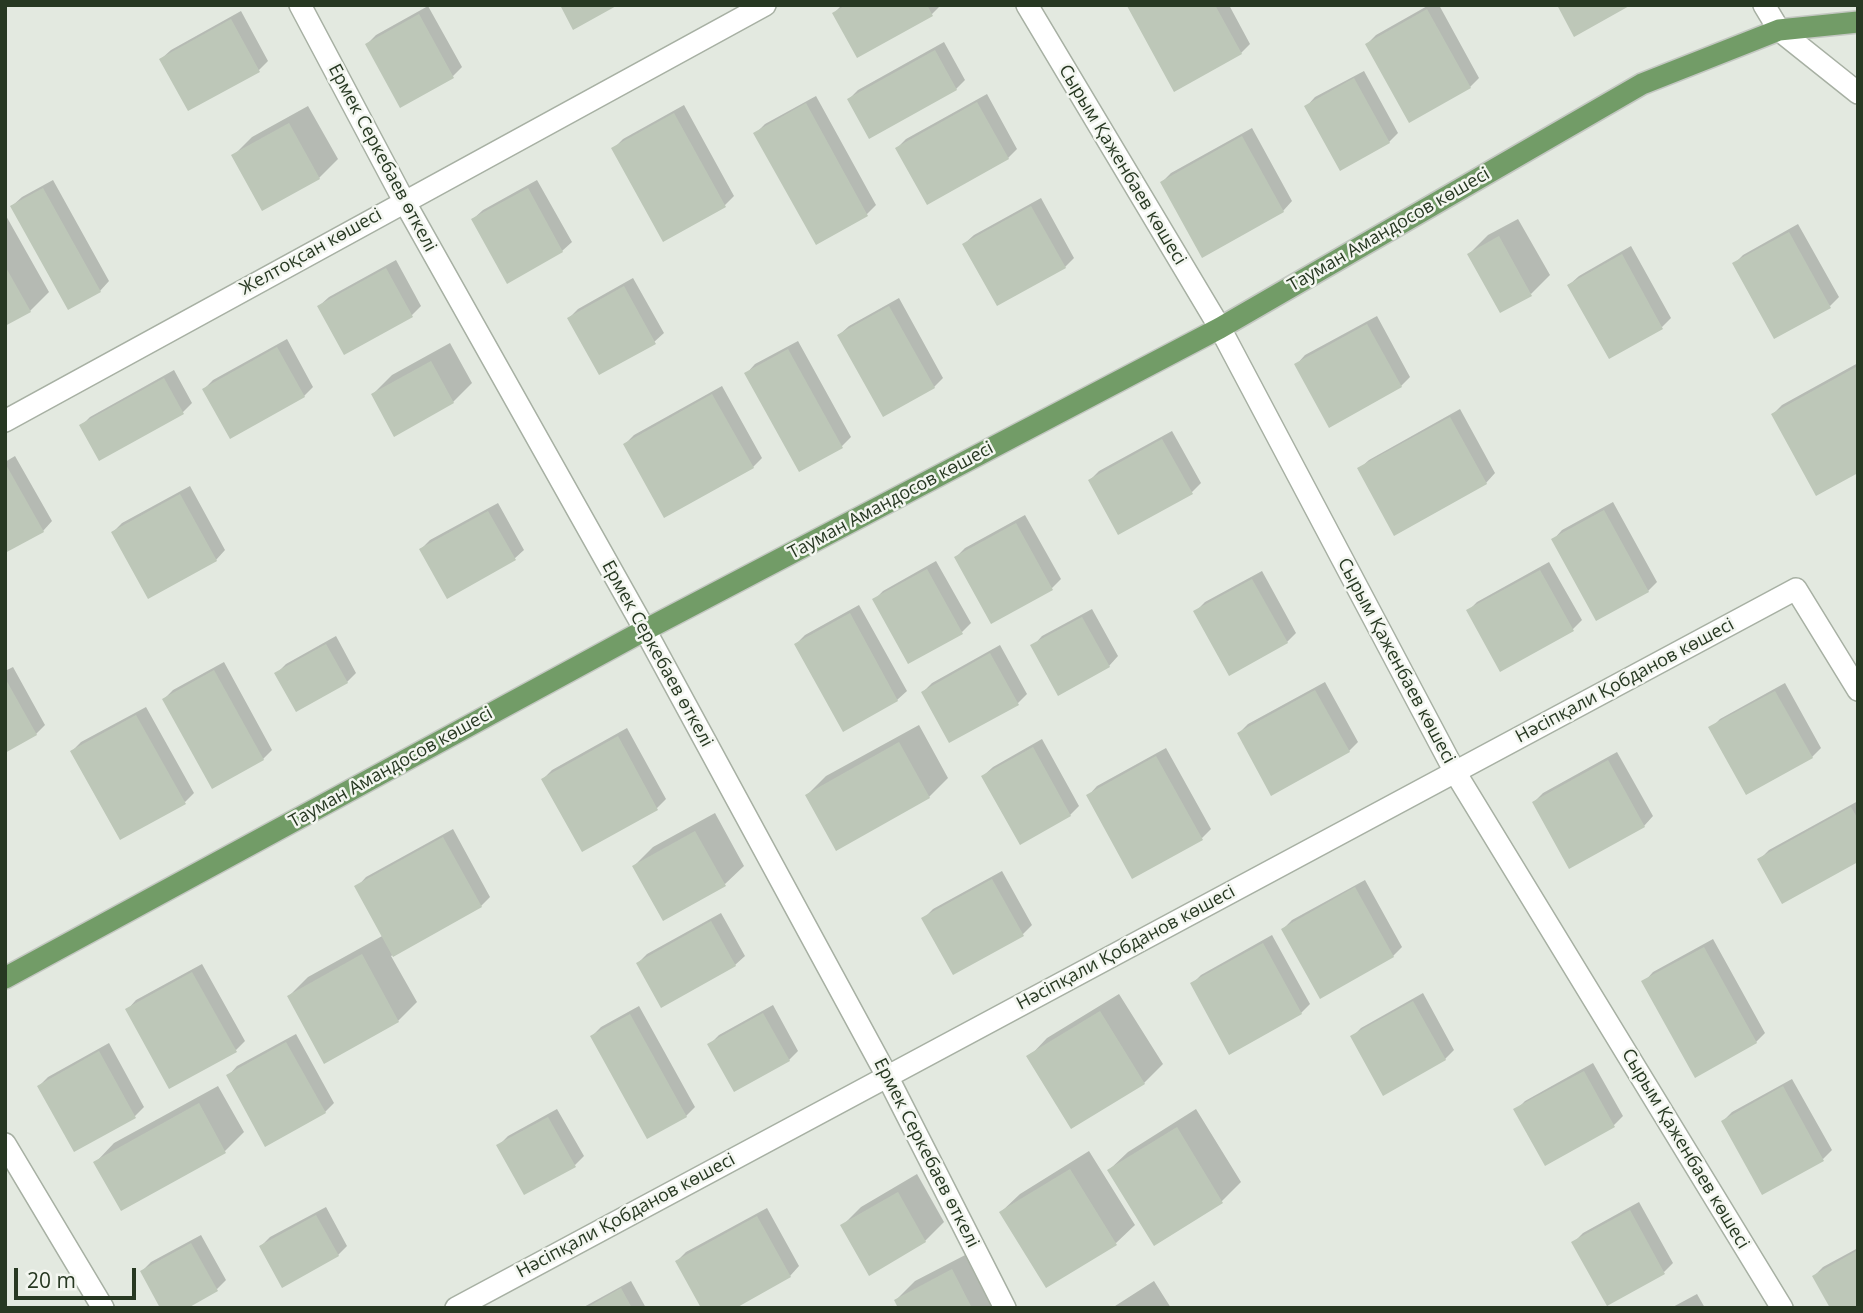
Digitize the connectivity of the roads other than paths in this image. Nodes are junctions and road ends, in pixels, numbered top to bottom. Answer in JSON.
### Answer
{"nodes":[{"id":1,"x":300,"y":5,"type":"edge"},
{"id":2,"x":765,"y":5,"type":"edge"},
{"id":3,"x":1027,"y":5,"type":"edge"},
{"id":4,"x":1764,"y":5,"type":"edge"},
{"id":5,"x":1858,"y":22,"type":"edge"},
{"id":6,"x":1779,"y":30,"type":"junction"},
{"id":7,"x":1858,"y":93,"type":"edge"},
{"id":8,"x":404,"y":201,"type":"junction"},
{"id":9,"x":1220,"y":328,"type":"junction"},
{"id":10,"x":5,"y":421,"type":"edge"},
{"id":11,"x":645,"y":630,"type":"junction"},
{"id":12,"x":1858,"y":690,"type":"edge"},
{"id":13,"x":1455,"y":772,"type":"junction"},
{"id":14,"x":5,"y":978,"type":"edge"},
{"id":15,"x":887,"y":1076,"type":"junction"},
{"id":16,"x":5,"y":1144,"type":"edge"},
{"id":17,"x":103,"y":1308,"type":"edge"},
{"id":18,"x":456,"y":1308,"type":"edge"},
{"id":19,"x":1005,"y":1308,"type":"edge"},
{"id":20,"x":1782,"y":1308,"type":"edge"}],
"edges":[{"from":1,"to":8,"type":"street","name":"Ермек Серкебаев өткелі"},
{"from":2,"to":8,"type":"street","name":"Желтоқсан көшесі"},
{"from":3,"to":9,"type":"street","name":"Сырым Қаженбаев көшесі"},
{"from":4,"to":6,"type":"street"},
{"from":5,"to":6,"type":"main road","name":"Тауман Амандосов көшесі"},
{"from":6,"to":7,"type":"street"},
{"from":6,"to":9,"type":"main road","name":"Тауман Амандосов көшесі"},
{"from":8,"to":10,"type":"street","name":"Желтоқсан көшесі"},
{"from":8,"to":11,"type":"street","name":"Ермек Серкебаев өткелі"},
{"from":9,"to":11,"type":"main road","name":"Тауман Амандосов көшесі"},
{"from":9,"to":13,"type":"street","name":"Сырым Қаженбаев көшесі"},
{"from":11,"to":14,"type":"main road","name":"Тауман Амандосов көшесі"},
{"from":11,"to":15,"type":"street","name":"Ермек Серкебаев өткелі"},
{"from":12,"to":13,"type":"street","name":"Нәсіпқали Қобданов көшесі"},
{"from":13,"to":15,"type":"street","name":"Нәсіпқали Қобданов көшесі"},
{"from":13,"to":20,"type":"street","name":"Сырым Қаженбаев көшесі"},
{"from":15,"to":18,"type":"street","name":"Нәсіпқали Қобданов көшесі"},
{"from":15,"to":19,"type":"street","name":"Ермек Серкебаев өткелі"},
{"from":16,"to":17,"type":"street"}]}
